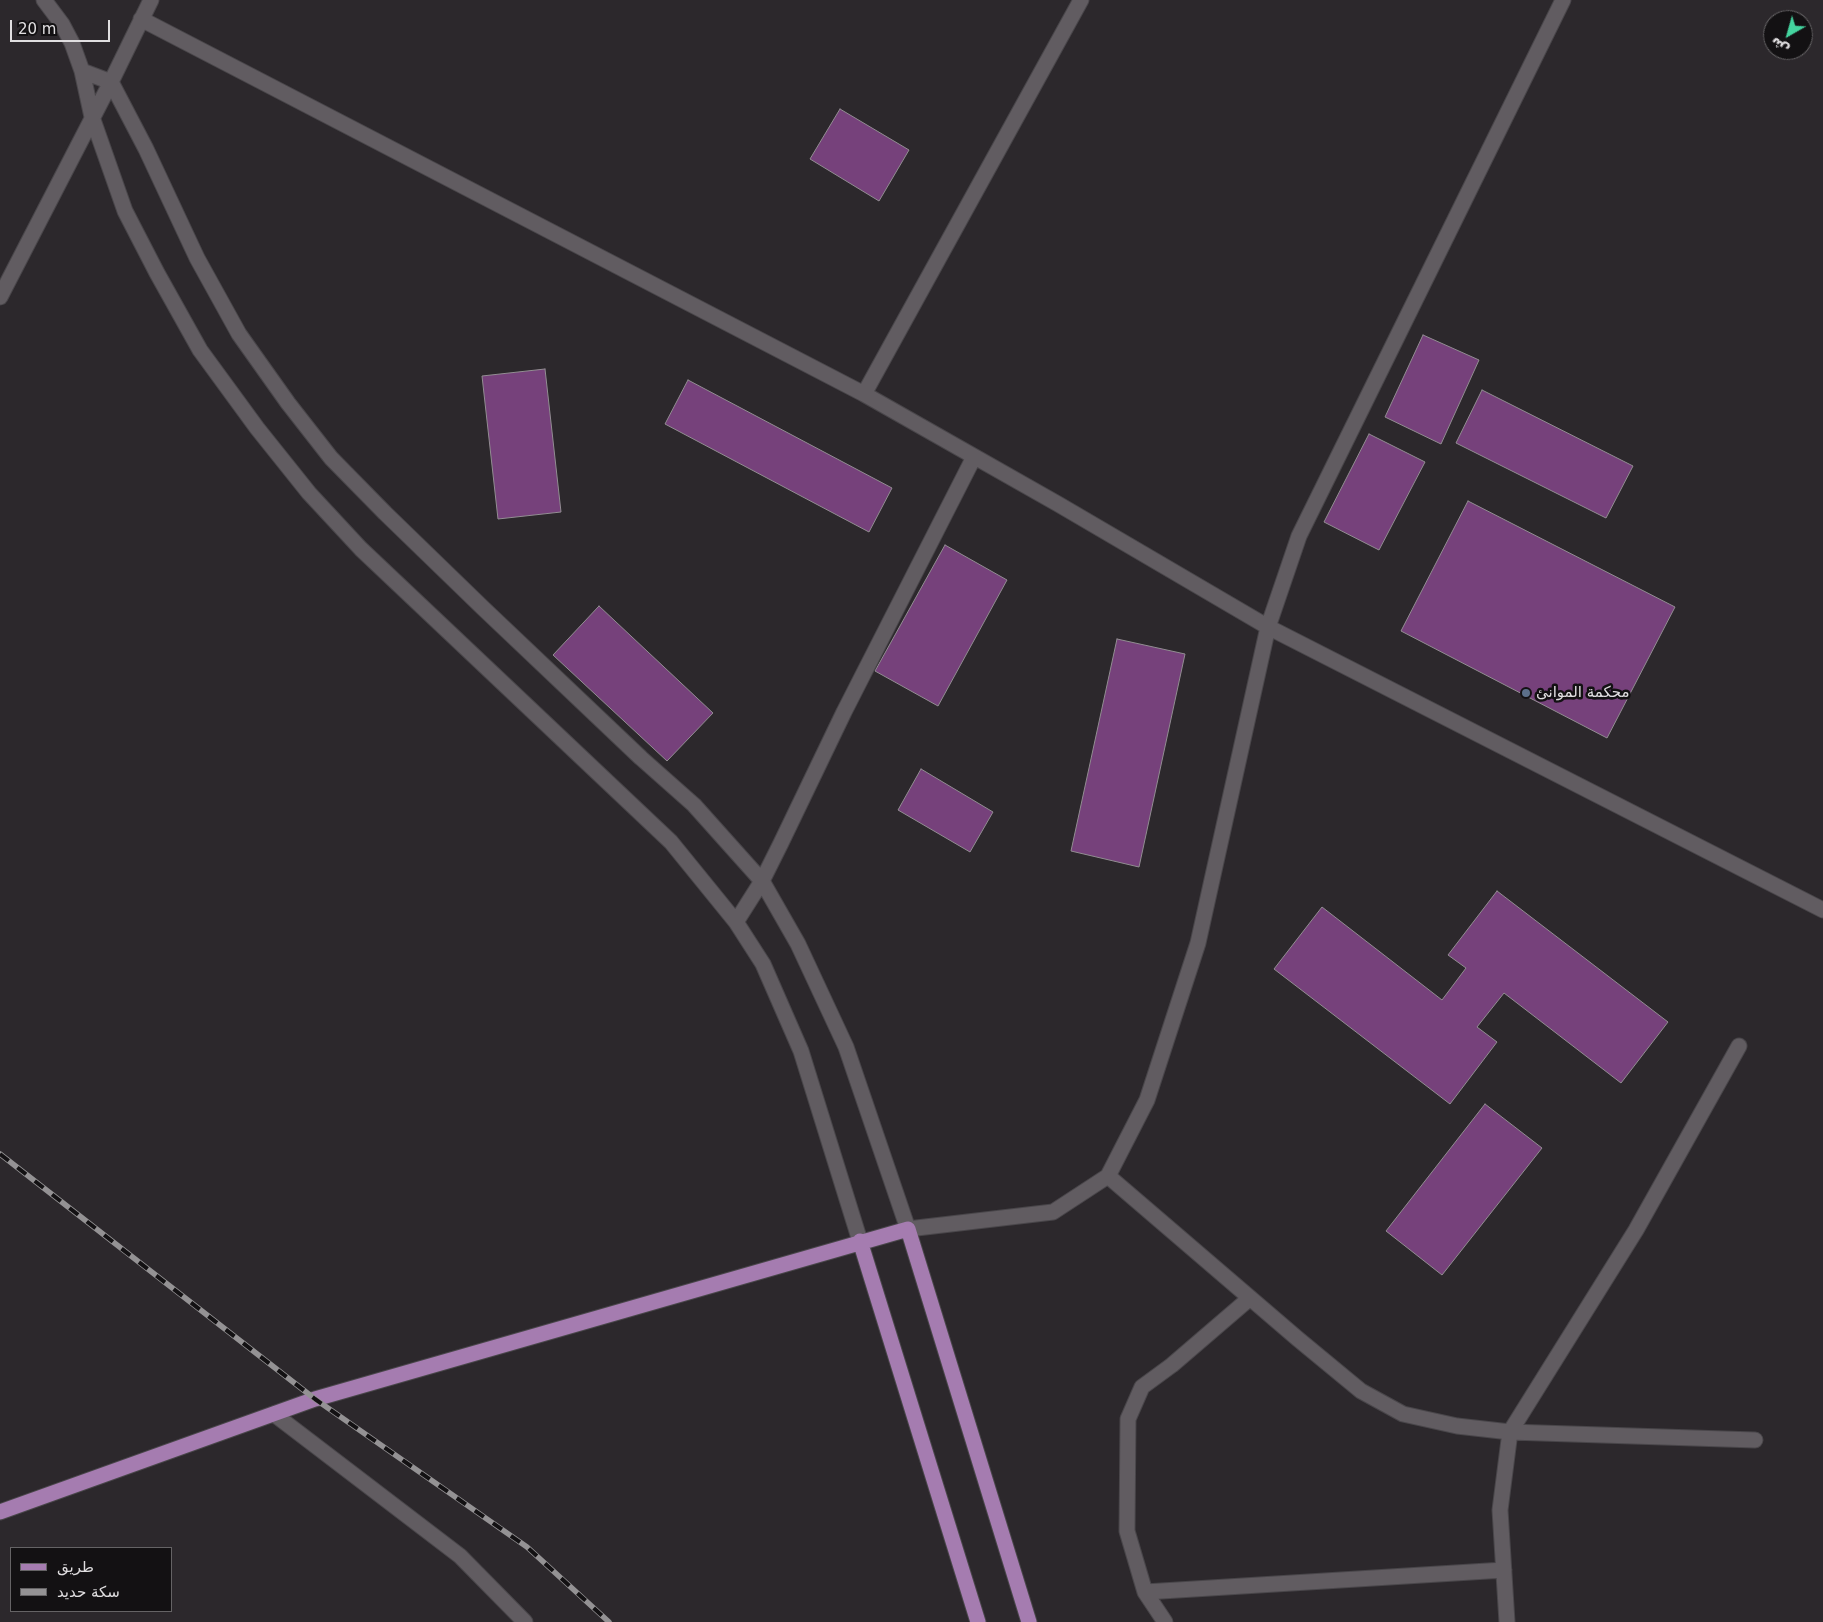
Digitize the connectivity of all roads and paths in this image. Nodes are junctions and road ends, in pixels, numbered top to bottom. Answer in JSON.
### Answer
{"nodes":[{"id":1,"x":44,"y":0,"type":"edge"},
{"id":2,"x":151,"y":0,"type":"edge"},
{"id":3,"x":1081,"y":0,"type":"edge"},
{"id":4,"x":1563,"y":0,"type":"edge"},
{"id":5,"x":141,"y":19,"type":"junction"},
{"id":6,"x":82,"y":71,"type":"junction"},
{"id":7,"x":111,"y":82,"type":"junction"},
{"id":8,"x":92,"y":117,"type":"junction"},
{"id":9,"x":0,"y":297,"type":"edge"},
{"id":10,"x":864,"y":394,"type":"junction"},
{"id":11,"x":974,"y":457,"type":"junction"},
{"id":12,"x":1268,"y":627,"type":"junction"},
{"id":13,"x":762,"y":881,"type":"junction"},
{"id":14,"x":1823,"y":910,"type":"edge"},
{"id":15,"x":736,"y":922,"type":"junction"},
{"id":16,"x":1739,"y":1046,"type":"dead end"},
{"id":17,"x":1108,"y":1176,"type":"junction"},
{"id":18,"x":908,"y":1229,"type":"junction"},
{"id":19,"x":860,"y":1241,"type":"junction"},
{"id":20,"x":1250,"y":1298,"type":"junction"},
{"id":21,"x":274,"y":1414,"type":"junction"},
{"id":22,"x":1510,"y":1432,"type":"junction"},
{"id":23,"x":1755,"y":1440,"type":"dead end"},
{"id":24,"x":0,"y":1512,"type":"edge"},
{"id":25,"x":1504,"y":1570,"type":"junction"},
{"id":26,"x":1145,"y":1592,"type":"junction"},
{"id":27,"x":525,"y":1622,"type":"edge"},
{"id":28,"x":978,"y":1622,"type":"edge"},
{"id":29,"x":1030,"y":1622,"type":"edge"},
{"id":30,"x":1165,"y":1622,"type":"edge"},
{"id":31,"x":1508,"y":1622,"type":"edge"}],
"edges":[{"from":1,"to":6,"type":"street"},
{"from":2,"to":5,"type":"street"},
{"from":3,"to":10,"type":"street"},
{"from":4,"to":12,"type":"street"},
{"from":5,"to":7,"type":"street"},
{"from":5,"to":10,"type":"street"},
{"from":6,"to":7,"type":"street"},
{"from":6,"to":8,"type":"street"},
{"from":7,"to":8,"type":"street"},
{"from":7,"to":13,"type":"street"},
{"from":8,"to":9,"type":"street"},
{"from":8,"to":15,"type":"street"},
{"from":10,"to":11,"type":"street"},
{"from":11,"to":12,"type":"street"},
{"from":11,"to":13,"type":"street"},
{"from":12,"to":14,"type":"street"},
{"from":12,"to":17,"type":"street"},
{"from":13,"to":15,"type":"street"},
{"from":13,"to":18,"type":"street"},
{"from":15,"to":19,"type":"street"},
{"from":16,"to":22,"type":"street"},
{"from":17,"to":18,"type":"street"},
{"from":17,"to":20,"type":"street"},
{"from":18,"to":19,"type":"main road"},
{"from":18,"to":29,"type":"main road"},
{"from":19,"to":21,"type":"main road"},
{"from":19,"to":28,"type":"main road"},
{"from":20,"to":22,"type":"street"},
{"from":20,"to":26,"type":"street"},
{"from":21,"to":24,"type":"main road"},
{"from":21,"to":27,"type":"street"},
{"from":22,"to":23,"type":"street"},
{"from":22,"to":25,"type":"street"},
{"from":25,"to":26,"type":"street"},
{"from":25,"to":31,"type":"street"},
{"from":26,"to":30,"type":"street"}]}
